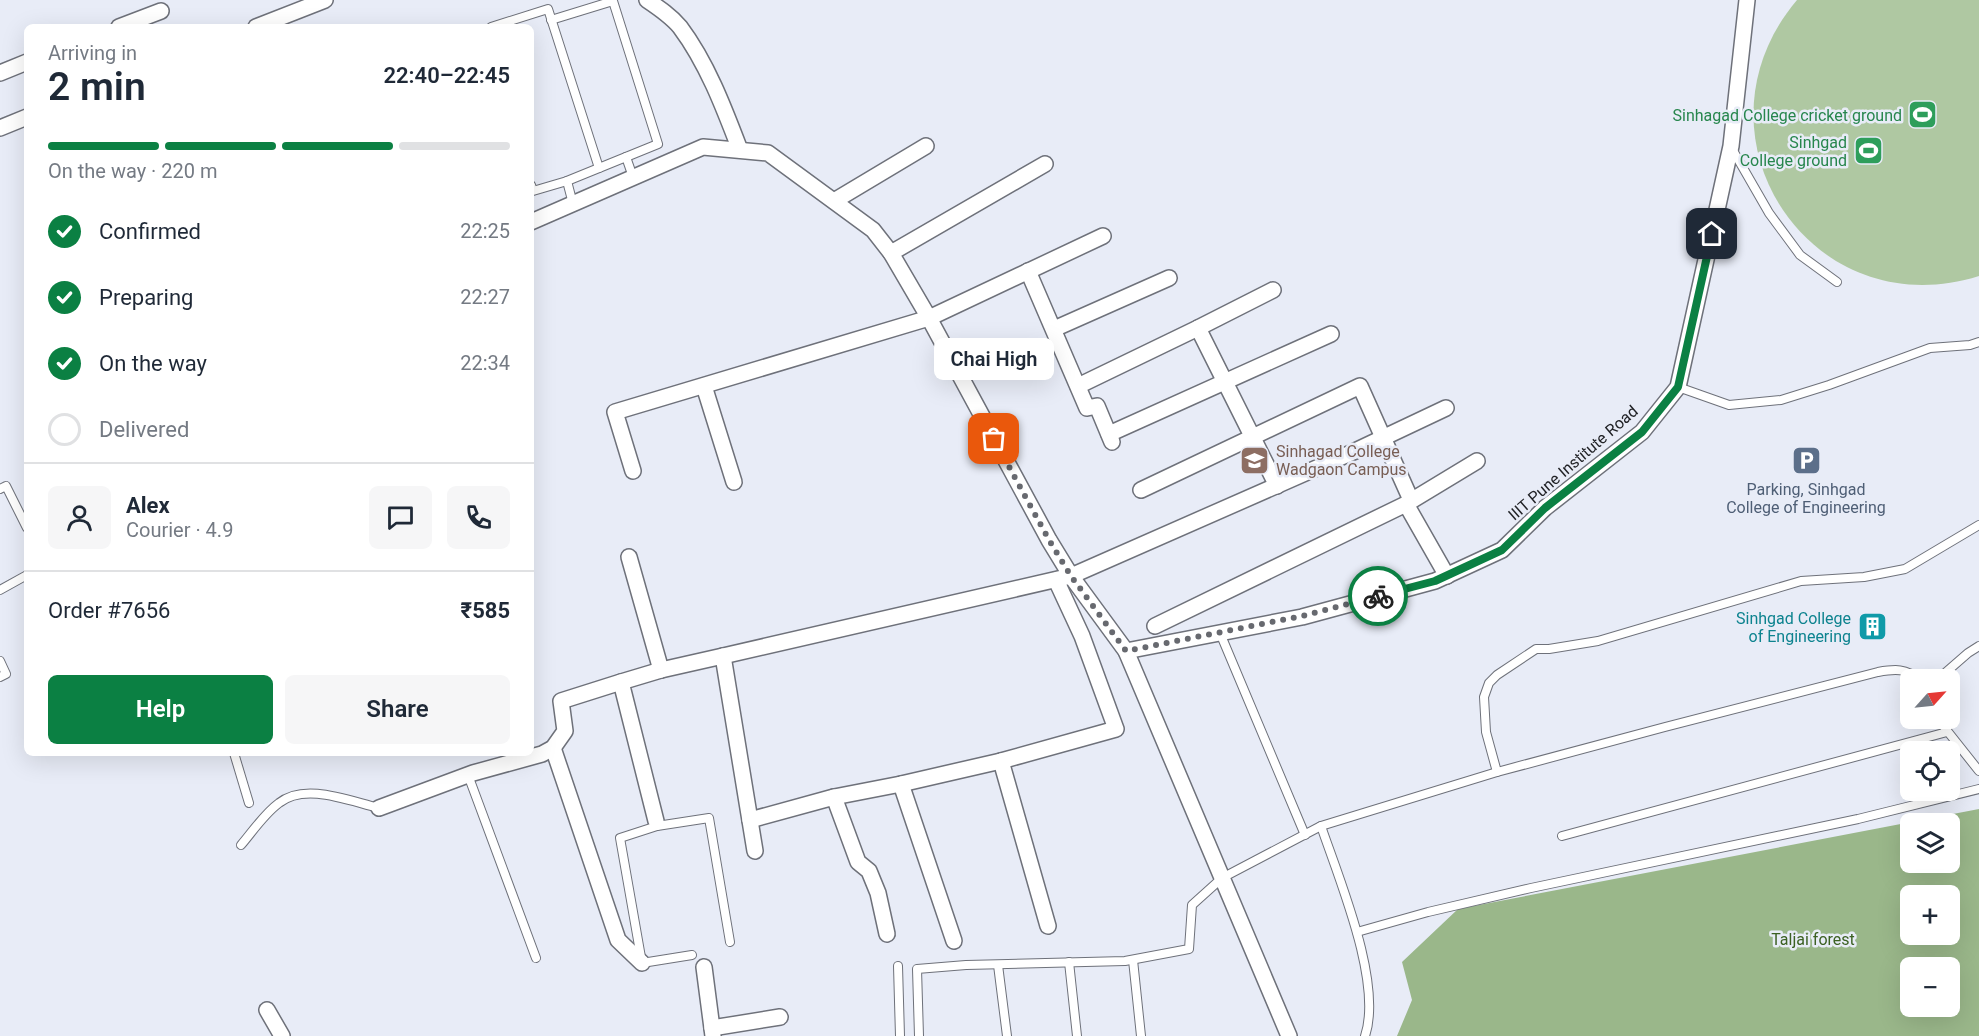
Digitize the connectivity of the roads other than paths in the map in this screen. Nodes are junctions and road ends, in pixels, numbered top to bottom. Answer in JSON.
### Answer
{"nodes":[{"id":1,"x":325,"y":0,"type":"edge"},
{"id":2,"x":647,"y":0,"type":"edge"},
{"id":3,"x":1747,"y":0,"type":"edge"},
{"id":4,"x":161,"y":11,"type":"dead end"},
{"id":5,"x":551,"y":20,"type":"junction"},
{"id":6,"x":127,"y":24,"type":"edge"},
{"id":7,"x":264,"y":24,"type":"edge"},
{"id":8,"x":500,"y":24,"type":"edge"},
{"id":9,"x":24,"y":64,"type":"edge"},
{"id":10,"x":0,"y":73,"type":"edge"},
{"id":11,"x":24,"y":118,"type":"edge"},
{"id":12,"x":0,"y":128,"type":"edge"},
{"id":13,"x":926,"y":146,"type":"dead end"},
{"id":14,"x":1731,"y":146,"type":"junction"},
{"id":15,"x":740,"y":150,"type":"junction"},
{"id":16,"x":626,"y":157,"type":"junction"},
{"id":17,"x":1045,"y":164,"type":"dead end"},
{"id":18,"x":599,"y":168,"type":"junction"},
{"id":19,"x":633,"y":177,"type":"junction"},
{"id":20,"x":567,"y":181,"type":"junction"},
{"id":21,"x":534,"y":191,"type":"edge"},
{"id":22,"x":834,"y":201,"type":"junction"},
{"id":23,"x":573,"y":204,"type":"junction"},
{"id":24,"x":534,"y":221,"type":"edge"},
{"id":25,"x":1103,"y":236,"type":"dead end"},
{"id":26,"x":891,"y":253,"type":"junction"},
{"id":27,"x":1028,"y":271,"type":"junction"},
{"id":28,"x":1169,"y":278,"type":"dead end"},
{"id":29,"x":1838,"y":282,"type":"dead end"},
{"id":30,"x":1273,"y":290,"type":"dead end"},
{"id":31,"x":929,"y":318,"type":"junction"},
{"id":32,"x":1198,"y":328,"type":"junction"},
{"id":33,"x":1054,"y":329,"type":"junction"},
{"id":34,"x":1331,"y":334,"type":"dead end"},
{"id":35,"x":1979,"y":342,"type":"edge"},
{"id":36,"x":1225,"y":382,"type":"junction"},
{"id":37,"x":704,"y":386,"type":"junction"},
{"id":38,"x":1078,"y":386,"type":"junction"},
{"id":39,"x":1678,"y":387,"type":"junction"},
{"id":40,"x":1446,"y":408,"type":"dead end"},
{"id":41,"x":1253,"y":437,"type":"junction"},
{"id":42,"x":1384,"y":438,"type":"junction"},
{"id":43,"x":1477,"y":462,"type":"dead end"},
{"id":44,"x":633,"y":471,"type":"dead end"},
{"id":45,"x":734,"y":482,"type":"dead end"},
{"id":46,"x":1277,"y":486,"type":"junction"},
{"id":47,"x":0,"y":489,"type":"edge"},
{"id":48,"x":1141,"y":490,"type":"dead end"},
{"id":49,"x":1408,"y":502,"type":"junction"},
{"id":50,"x":24,"y":522,"type":"edge"},
{"id":51,"x":1979,"y":525,"type":"edge"},
{"id":52,"x":629,"y":557,"type":"dead end"},
{"id":53,"x":1071,"y":576,"type":"junction"},
{"id":54,"x":1447,"y":576,"type":"junction"},
{"id":55,"x":24,"y":577,"type":"edge"},
{"id":56,"x":1056,"y":580,"type":"junction"},
{"id":57,"x":0,"y":590,"type":"edge"},
{"id":58,"x":1155,"y":626,"type":"dead end"},
{"id":59,"x":1220,"y":633,"type":"junction"},
{"id":60,"x":1979,"y":646,"type":"edge"},
{"id":61,"x":1126,"y":651,"type":"junction"},
{"id":62,"x":723,"y":656,"type":"junction"},
{"id":63,"x":0,"y":661,"type":"edge"},
{"id":64,"x":1950,"y":669,"type":"edge"},
{"id":65,"x":661,"y":670,"type":"junction"},
{"id":66,"x":1900,"y":670,"type":"edge"},
{"id":67,"x":0,"y":677,"type":"edge"},
{"id":68,"x":621,"y":682,"type":"junction"},
{"id":69,"x":1945,"y":729,"type":"edge"},
{"id":70,"x":1947,"y":732,"type":"junction"},
{"id":71,"x":553,"y":748,"type":"junction"},
{"id":72,"x":235,"y":756,"type":"edge"},
{"id":73,"x":533,"y":756,"type":"edge"},
{"id":74,"x":534,"y":756,"type":"edge"},
{"id":75,"x":1001,"y":761,"type":"junction"},
{"id":76,"x":1979,"y":771,"type":"edge"},
{"id":77,"x":1497,"y":772,"type":"junction"},
{"id":78,"x":468,"y":776,"type":"junction"},
{"id":79,"x":901,"y":784,"type":"junction"},
{"id":80,"x":1979,"y":789,"type":"edge"},
{"id":81,"x":834,"y":797,"type":"junction"},
{"id":82,"x":249,"y":803,"type":"dead end"},
{"id":83,"x":378,"y":808,"type":"joint"},
{"id":84,"x":750,"y":820,"type":"junction"},
{"id":85,"x":657,"y":824,"type":"junction"},
{"id":86,"x":1321,"y":826,"type":"junction"},
{"id":87,"x":1305,"y":836,"type":"junction"},
{"id":88,"x":1562,"y":836,"type":"dead end"},
{"id":89,"x":241,"y":845,"type":"dead end"},
{"id":90,"x":755,"y":851,"type":"dead end"},
{"id":91,"x":1222,"y":878,"type":"junction"},
{"id":92,"x":1048,"y":926,"type":"dead end"},
{"id":93,"x":1357,"y":932,"type":"junction"},
{"id":94,"x":887,"y":934,"type":"dead end"},
{"id":95,"x":954,"y":941,"type":"dead end"},
{"id":96,"x":730,"y":942,"type":"dead end"},
{"id":97,"x":692,"y":955,"type":"dead end"},
{"id":98,"x":536,"y":958,"type":"dead end"},
{"id":99,"x":1133,"y":960,"type":"junction"},
{"id":100,"x":642,"y":963,"type":"junction"},
{"id":101,"x":1069,"y":963,"type":"junction"},
{"id":102,"x":998,"y":964,"type":"junction"},
{"id":103,"x":898,"y":966,"type":"dead end"},
{"id":104,"x":704,"y":967,"type":"dead end"},
{"id":105,"x":267,"y":1010,"type":"dead end"},
{"id":106,"x":780,"y":1017,"type":"dead end"},
{"id":107,"x":712,"y":1032,"type":"edge"},
{"id":108,"x":282,"y":1036,"type":"edge"},
{"id":109,"x":900,"y":1036,"type":"edge"},
{"id":110,"x":919,"y":1036,"type":"edge"},
{"id":111,"x":1007,"y":1036,"type":"edge"},
{"id":112,"x":1077,"y":1036,"type":"edge"},
{"id":113,"x":1141,"y":1036,"type":"edge"},
{"id":114,"x":1289,"y":1036,"type":"edge"},
{"id":115,"x":1365,"y":1036,"type":"edge"}],
"edges":[{"from":1,"to":7,"type":"street"},
{"from":2,"to":15,"type":"street"},
{"from":3,"to":14,"type":"street","name":"IIIT Pune Institute Road"},
{"from":4,"to":6,"type":"street"},
{"from":5,"to":8,"type":"lane"},
{"from":5,"to":16,"type":"lane"},
{"from":5,"to":18,"type":"lane"},
{"from":9,"to":10,"type":"street"},
{"from":11,"to":12,"type":"street"},
{"from":13,"to":22,"type":"street"},
{"from":14,"to":29,"type":"lane"},
{"from":14,"to":39,"type":"street","name":"IIIT Pune Institute Road"},
{"from":15,"to":19,"type":"street"},
{"from":15,"to":22,"type":"street"},
{"from":16,"to":18,"type":"lane"},
{"from":16,"to":19,"type":"lane"},
{"from":17,"to":26,"type":"street"},
{"from":18,"to":20,"type":"lane"},
{"from":19,"to":23,"type":"street"},
{"from":20,"to":21,"type":"lane"},
{"from":20,"to":23,"type":"lane"},
{"from":22,"to":26,"type":"street"},
{"from":23,"to":24,"type":"street"},
{"from":25,"to":27,"type":"street"},
{"from":26,"to":31,"type":"street"},
{"from":27,"to":31,"type":"street"},
{"from":27,"to":33,"type":"street"},
{"from":28,"to":33,"type":"street"},
{"from":30,"to":32,"type":"street"},
{"from":31,"to":37,"type":"street"},
{"from":31,"to":53,"type":"street"},
{"from":32,"to":36,"type":"street"},
{"from":32,"to":38,"type":"street"},
{"from":33,"to":38,"type":"street"},
{"from":34,"to":36,"type":"street"},
{"from":35,"to":39,"type":"lane"},
{"from":36,"to":38,"type":"street"},
{"from":36,"to":41,"type":"street"},
{"from":37,"to":44,"type":"street"},
{"from":37,"to":45,"type":"street"},
{"from":39,"to":54,"type":"street","name":"IIIT Pune Institute Road"},
{"from":40,"to":42,"type":"street"},
{"from":41,"to":42,"type":"street"},
{"from":41,"to":46,"type":"street"},
{"from":41,"to":48,"type":"street"},
{"from":42,"to":46,"type":"street"},
{"from":42,"to":49,"type":"street"},
{"from":43,"to":49,"type":"street"},
{"from":46,"to":53,"type":"street"},
{"from":47,"to":50,"type":"lane"},
{"from":49,"to":54,"type":"street"},
{"from":49,"to":58,"type":"street"},
{"from":51,"to":77,"type":"lane"},
{"from":52,"to":65,"type":"street"},
{"from":53,"to":56,"type":"street"},
{"from":53,"to":61,"type":"street"},
{"from":54,"to":59,"type":"street","name":"IIIT Pune Institute Road"},
{"from":55,"to":57,"type":"lane"},
{"from":56,"to":62,"type":"street"},
{"from":56,"to":75,"type":"street"},
{"from":59,"to":61,"type":"street","name":"IIIT Pune Institute Road"},
{"from":59,"to":87,"type":"lane"},
{"from":60,"to":64,"type":"lane"},
{"from":61,"to":91,"type":"street"},
{"from":62,"to":65,"type":"street"},
{"from":62,"to":84,"type":"street"},
{"from":63,"to":67,"type":"lane"},
{"from":65,"to":68,"type":"street"},
{"from":66,"to":77,"type":"lane"},
{"from":68,"to":71,"type":"street"},
{"from":68,"to":85,"type":"street"},
{"from":69,"to":70,"type":"lane"},
{"from":70,"to":76,"type":"lane"},
{"from":70,"to":88,"type":"lane"},
{"from":71,"to":74,"type":"street"},
{"from":71,"to":100,"type":"street"},
{"from":72,"to":82,"type":"lane"},
{"from":73,"to":78,"type":"street"},
{"from":75,"to":79,"type":"street"},
{"from":75,"to":92,"type":"street"},
{"from":77,"to":86,"type":"lane"},
{"from":78,"to":83,"type":"street"},
{"from":78,"to":98,"type":"lane"},
{"from":79,"to":81,"type":"street"},
{"from":79,"to":95,"type":"street"},
{"from":80,"to":93,"type":"lane"},
{"from":81,"to":84,"type":"street"},
{"from":81,"to":94,"type":"street"},
{"from":83,"to":89,"type":"lane"},
{"from":84,"to":90,"type":"street"},
{"from":85,"to":96,"type":"lane"},
{"from":85,"to":100,"type":"lane"},
{"from":86,"to":87,"type":"lane"},
{"from":86,"to":93,"type":"lane"},
{"from":87,"to":91,"type":"lane"},
{"from":91,"to":99,"type":"lane"},
{"from":91,"to":114,"type":"street"},
{"from":93,"to":115,"type":"lane"},
{"from":97,"to":100,"type":"lane"},
{"from":99,"to":101,"type":"lane"},
{"from":99,"to":113,"type":"lane"},
{"from":101,"to":102,"type":"lane"},
{"from":101,"to":112,"type":"lane"},
{"from":102,"to":110,"type":"lane"},
{"from":102,"to":111,"type":"lane"},
{"from":103,"to":109,"type":"lane"},
{"from":104,"to":107,"type":"street"},
{"from":105,"to":108,"type":"street"},
{"from":106,"to":107,"type":"street"}]}
